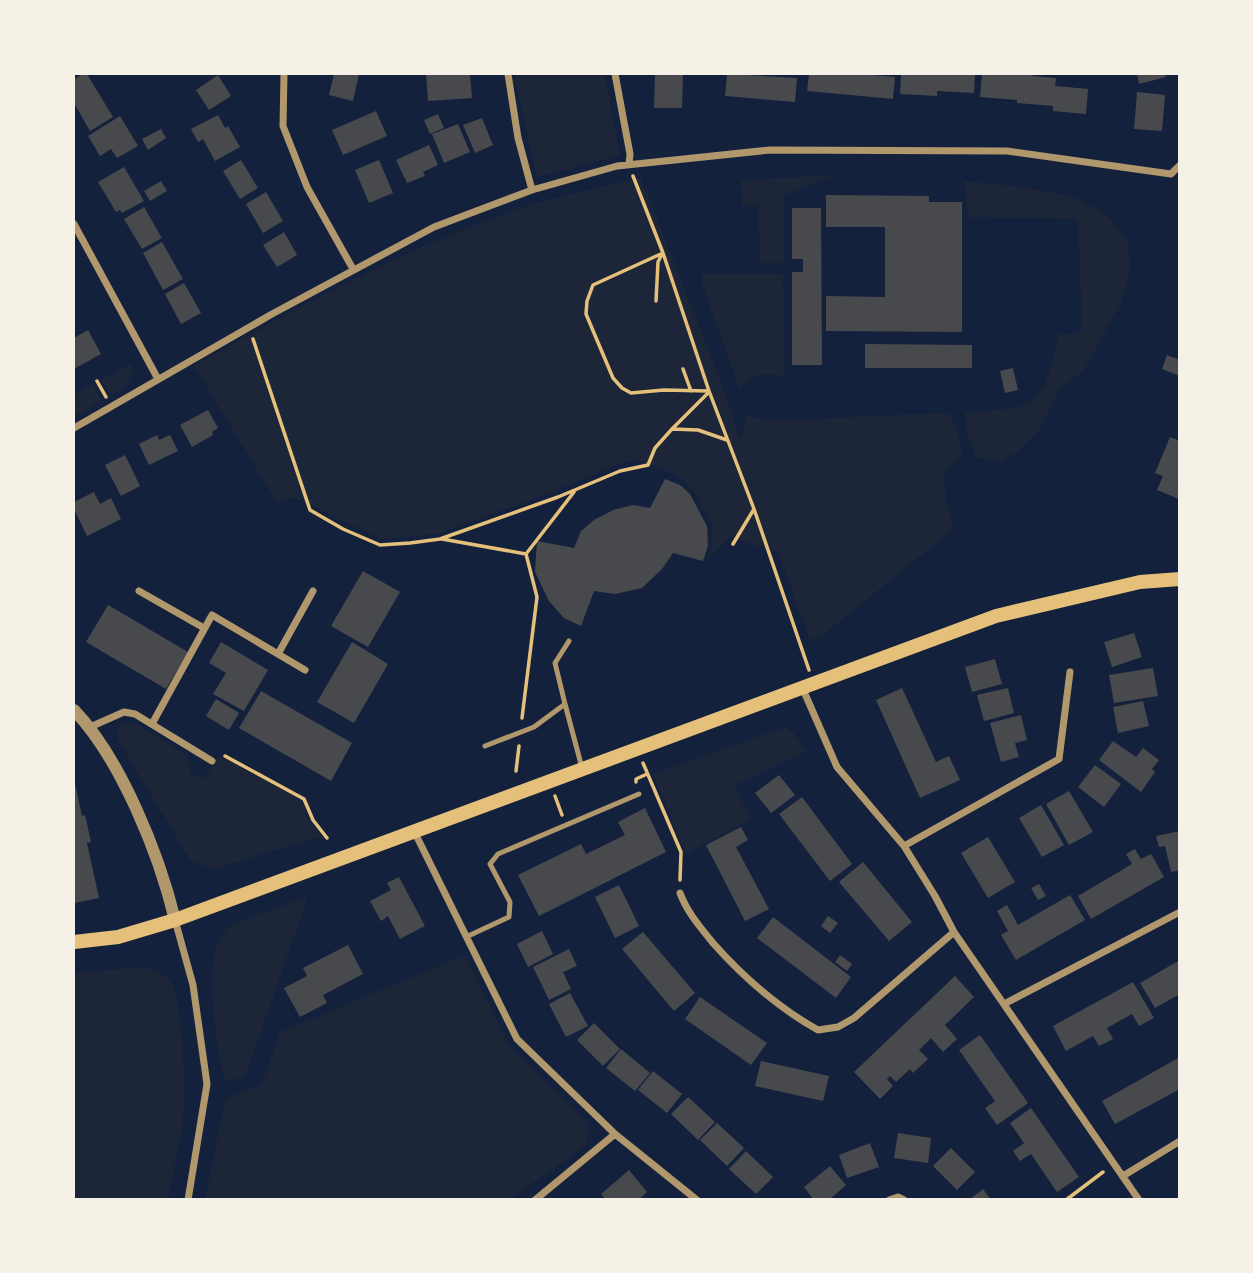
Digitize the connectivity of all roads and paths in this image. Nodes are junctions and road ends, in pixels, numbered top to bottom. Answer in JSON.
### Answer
{"nodes":[{"id":1,"x":284,"y":74,"type":"edge"},
{"id":2,"x":508,"y":74,"type":"edge"},
{"id":3,"x":615,"y":74,"type":"edge"},
{"id":4,"x":629,"y":164,"type":"junction"},
{"id":5,"x":1180,"y":165,"type":"edge"},
{"id":6,"x":532,"y":190,"type":"junction"},
{"id":7,"x":74,"y":224,"type":"edge"},
{"id":8,"x":663,"y":253,"type":"junction"},
{"id":9,"x":353,"y":269,"type":"junction"},
{"id":10,"x":656,"y":302,"type":"dead end"},
{"id":11,"x":249,"y":328,"type":"junction"},
{"id":12,"x":683,"y":369,"type":"dead end"},
{"id":13,"x":158,"y":379,"type":"junction"},
{"id":14,"x":691,"y":391,"type":"junction"},
{"id":15,"x":709,"y":391,"type":"junction"},
{"id":16,"x":74,"y":428,"type":"edge"},
{"id":17,"x":671,"y":429,"type":"junction"},
{"id":18,"x":727,"y":440,"type":"junction"},
{"id":19,"x":575,"y":490,"type":"junction"},
{"id":20,"x":754,"y":509,"type":"junction"},
{"id":21,"x":440,"y":539,"type":"junction"},
{"id":22,"x":733,"y":544,"type":"dead end"},
{"id":23,"x":526,"y":554,"type":"junction"},
{"id":24,"x":1180,"y":579,"type":"edge"},
{"id":25,"x":139,"y":591,"type":"dead end"},
{"id":26,"x":313,"y":591,"type":"dead end"},
{"id":27,"x":204,"y":628,"type":"junction"},
{"id":28,"x":569,"y":641,"type":"dead end"},
{"id":29,"x":278,"y":654,"type":"junction"},
{"id":30,"x":305,"y":670,"type":"dead end"},
{"id":31,"x":1070,"y":672,"type":"dead end"},
{"id":32,"x":808,"y":684,"type":"junction"},
{"id":33,"x":565,"y":704,"type":"junction"},
{"id":34,"x":74,"y":710,"type":"edge"},
{"id":35,"x":152,"y":724,"type":"junction"},
{"id":36,"x":90,"y":727,"type":"junction"},
{"id":37,"x":521,"y":732,"type":"junction"},
{"id":38,"x":485,"y":746,"type":"dead end"},
{"id":39,"x":636,"y":748,"type":"junction"},
{"id":40,"x":212,"y":761,"type":"joint"},
{"id":41,"x":582,"y":768,"type":"junction"},
{"id":42,"x":516,"y":771,"type":"dead end"},
{"id":43,"x":549,"y":780,"type":"junction"},
{"id":44,"x":639,"y":794,"type":"dead end"},
{"id":45,"x":566,"y":825,"type":"junction"},
{"id":46,"x":415,"y":833,"type":"junction"},
{"id":47,"x":327,"y":838,"type":"dead end"},
{"id":48,"x":904,"y":846,"type":"junction"},
{"id":49,"x":680,"y":893,"type":"joint"},
{"id":50,"x":1180,"y":912,"type":"edge"},
{"id":51,"x":175,"y":920,"type":"junction"},
{"id":52,"x":954,"y":932,"type":"junction"},
{"id":53,"x":466,"y":937,"type":"junction"},
{"id":54,"x":74,"y":942,"type":"edge"},
{"id":55,"x":1004,"y":1004,"type":"junction"},
{"id":56,"x":615,"y":1133,"type":"junction"},
{"id":57,"x":1180,"y":1141,"type":"edge"},
{"id":58,"x":1115,"y":1163,"type":"junction"},
{"id":59,"x":1123,"y":1175,"type":"junction"},
{"id":60,"x":188,"y":1199,"type":"edge"},
{"id":61,"x":535,"y":1199,"type":"edge"},
{"id":62,"x":697,"y":1199,"type":"edge"},
{"id":63,"x":889,"y":1199,"type":"edge"},
{"id":64,"x":904,"y":1199,"type":"edge"},
{"id":65,"x":1066,"y":1199,"type":"edge"},
{"id":66,"x":1139,"y":1199,"type":"edge"}],
"edges":[{"from":1,"to":9,"type":"street"},
{"from":2,"to":6,"type":"street"},
{"from":3,"to":4,"type":"street"},
{"from":4,"to":5,"type":"street"},
{"from":4,"to":6,"type":"street"},
{"from":4,"to":8,"type":"path"},
{"from":6,"to":9,"type":"street"},
{"from":7,"to":13,"type":"street"},
{"from":8,"to":10,"type":"path"},
{"from":8,"to":14,"type":"path"},
{"from":8,"to":15,"type":"path"},
{"from":9,"to":11,"type":"street"},
{"from":11,"to":13,"type":"street"},
{"from":11,"to":21,"type":"path"},
{"from":12,"to":14,"type":"path"},
{"from":13,"to":16,"type":"street"},
{"from":14,"to":15,"type":"path"},
{"from":15,"to":17,"type":"path"},
{"from":15,"to":18,"type":"path"},
{"from":17,"to":18,"type":"path"},
{"from":17,"to":19,"type":"path"},
{"from":18,"to":20,"type":"path"},
{"from":19,"to":21,"type":"path"},
{"from":19,"to":23,"type":"path"},
{"from":20,"to":22,"type":"path"},
{"from":20,"to":32,"type":"path"},
{"from":21,"to":23,"type":"path"},
{"from":23,"to":37,"type":"path"},
{"from":24,"to":32,"type":"main road"},
{"from":25,"to":27,"type":"street"},
{"from":26,"to":29,"type":"street"},
{"from":27,"to":29,"type":"street"},
{"from":27,"to":35,"type":"street"},
{"from":28,"to":33,"type":"lane"},
{"from":29,"to":30,"type":"street"},
{"from":31,"to":48,"type":"street"},
{"from":32,"to":39,"type":"main road"},
{"from":32,"to":48,"type":"street"},
{"from":33,"to":37,"type":"lane"},
{"from":33,"to":41,"type":"lane"},
{"from":34,"to":36,"type":"street"},
{"from":35,"to":36,"type":"street"},
{"from":35,"to":40,"type":"street"},
{"from":36,"to":51,"type":"street"},
{"from":37,"to":38,"type":"lane"},
{"from":37,"to":42,"type":"path"},
{"from":39,"to":41,"type":"main road"},
{"from":39,"to":49,"type":"path"},
{"from":40,"to":47,"type":"path"},
{"from":41,"to":43,"type":"main road"},
{"from":43,"to":45,"type":"path"},
{"from":43,"to":46,"type":"main road"},
{"from":44,"to":45,"type":"lane"},
{"from":45,"to":53,"type":"lane"},
{"from":46,"to":51,"type":"main road"},
{"from":46,"to":53,"type":"street"},
{"from":48,"to":52,"type":"street"},
{"from":49,"to":52,"type":"street"},
{"from":50,"to":55,"type":"street"},
{"from":51,"to":54,"type":"main road"},
{"from":51,"to":60,"type":"street"},
{"from":52,"to":55,"type":"street"},
{"from":53,"to":56,"type":"street"},
{"from":55,"to":58,"type":"street"},
{"from":56,"to":61,"type":"street"},
{"from":56,"to":62,"type":"street"},
{"from":57,"to":59,"type":"street"},
{"from":58,"to":59,"type":"street"},
{"from":58,"to":65,"type":"path"},
{"from":59,"to":66,"type":"street"},
{"from":63,"to":64,"type":"street"}]}
